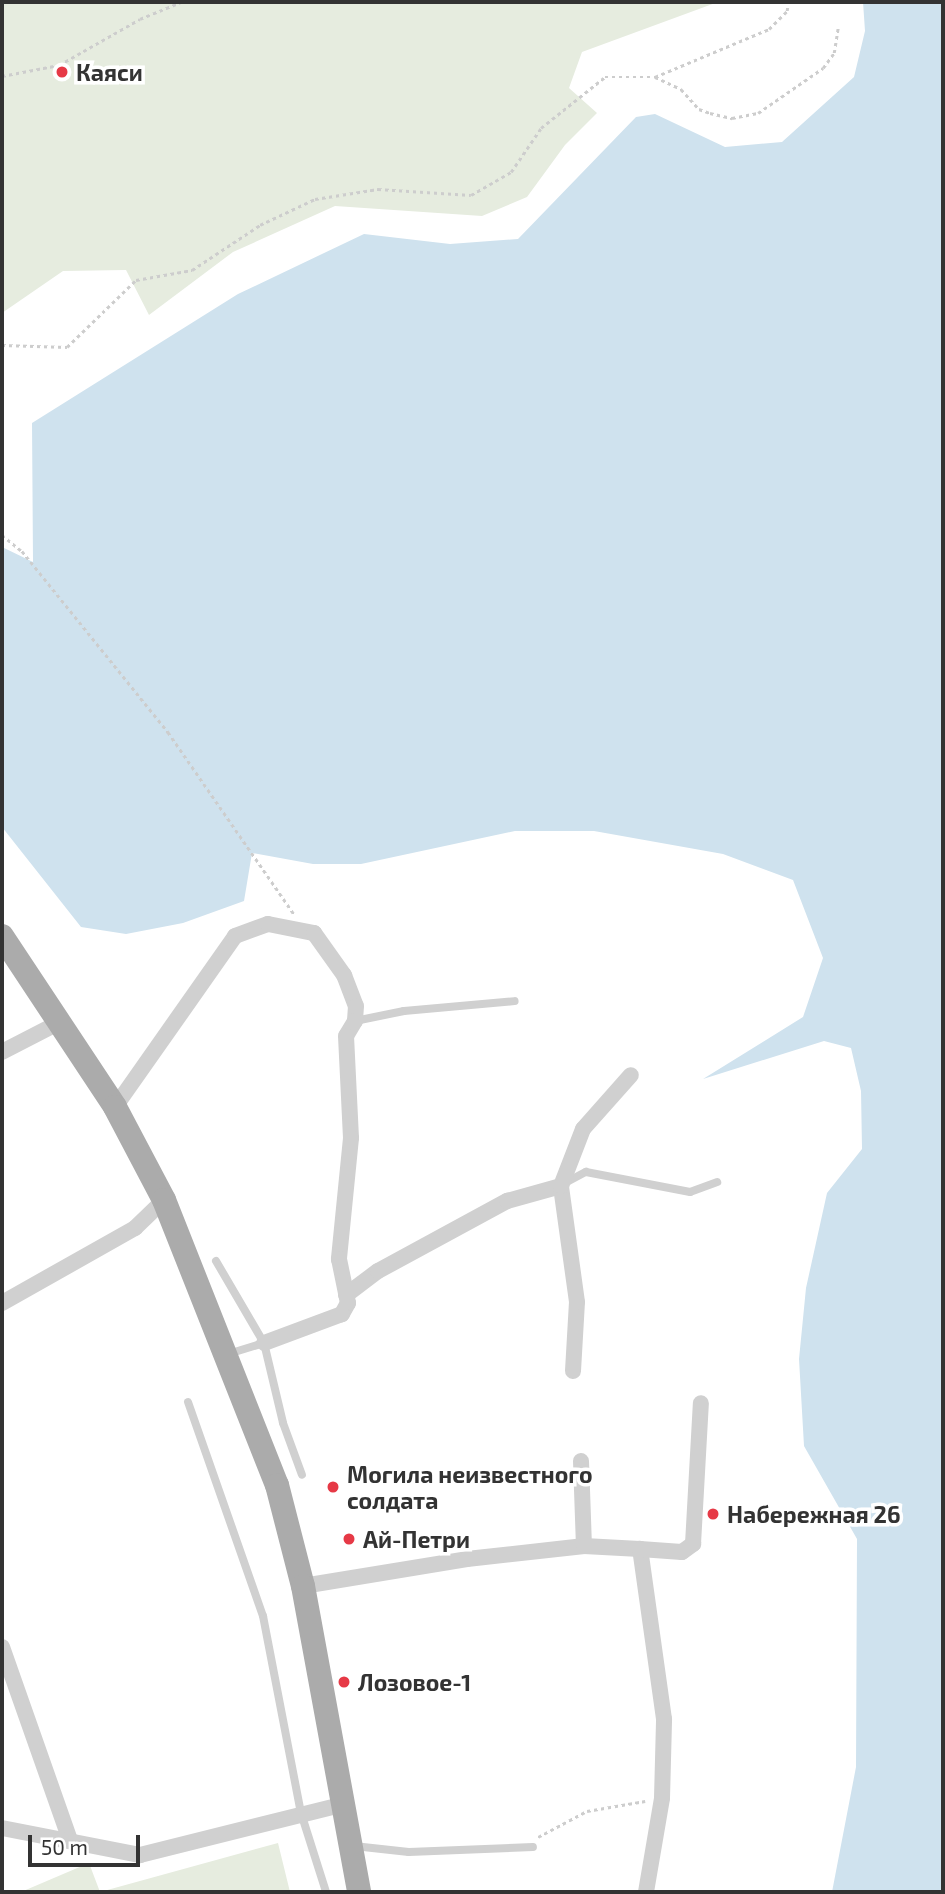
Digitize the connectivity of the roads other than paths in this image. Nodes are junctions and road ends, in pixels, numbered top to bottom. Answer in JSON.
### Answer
{"nodes":[{"id":1,"x":2,"y":936,"type":"edge"},
{"id":2,"x":515,"y":1001,"type":"dead end"},
{"id":3,"x":355,"y":1021,"type":"junction"},
{"id":4,"x":60,"y":1022,"type":"junction"},
{"id":5,"x":2,"y":1052,"type":"edge"},
{"id":6,"x":631,"y":1075,"type":"dead end"},
{"id":7,"x":115,"y":1107,"type":"junction"},
{"id":8,"x":717,"y":1182,"type":"dead end"},
{"id":9,"x":561,"y":1185,"type":"junction"},
{"id":10,"x":164,"y":1200,"type":"junction"},
{"id":11,"x":216,"y":1261,"type":"dead end"},
{"id":12,"x":346,"y":1295,"type":"junction"},
{"id":13,"x":2,"y":1303,"type":"edge"},
{"id":14,"x":264,"y":1343,"type":"junction"},
{"id":15,"x":228,"y":1353,"type":"junction"},
{"id":16,"x":573,"y":1371,"type":"dead end"},
{"id":17,"x":188,"y":1402,"type":"dead end"},
{"id":18,"x":701,"y":1403,"type":"dead end"},
{"id":19,"x":581,"y":1461,"type":"dead end"},
{"id":20,"x":302,"y":1475,"type":"dead end"},
{"id":21,"x":584,"y":1546,"type":"junction"},
{"id":22,"x":640,"y":1549,"type":"junction"},
{"id":23,"x":303,"y":1586,"type":"junction"},
{"id":24,"x":2,"y":1647,"type":"edge"},
{"id":25,"x":345,"y":1804,"type":"junction"},
{"id":26,"x":301,"y":1813,"type":"junction"},
{"id":27,"x":2,"y":1828,"type":"edge"},
{"id":28,"x":70,"y":1840,"type":"junction"},
{"id":29,"x":351,"y":1845,"type":"junction"},
{"id":30,"x":533,"y":1847,"type":"road end"},
{"id":31,"x":326,"y":1892,"type":"edge"},
{"id":32,"x":359,"y":1892,"type":"edge"},
{"id":33,"x":646,"y":1892,"type":"edge"}],
"edges":[{"from":1,"to":4,"type":"main road"},
{"from":2,"to":3,"type":"lane"},
{"from":3,"to":7,"type":"street"},
{"from":3,"to":12,"type":"street"},
{"from":4,"to":5,"type":"street"},
{"from":4,"to":7,"type":"main road"},
{"from":6,"to":9,"type":"street"},
{"from":7,"to":10,"type":"main road"},
{"from":8,"to":9,"type":"lane"},
{"from":9,"to":12,"type":"street"},
{"from":9,"to":16,"type":"street"},
{"from":10,"to":13,"type":"street"},
{"from":10,"to":15,"type":"main road"},
{"from":11,"to":14,"type":"lane"},
{"from":12,"to":14,"type":"street"},
{"from":14,"to":15,"type":"lane"},
{"from":14,"to":20,"type":"lane"},
{"from":15,"to":23,"type":"main road"},
{"from":17,"to":26,"type":"lane"},
{"from":18,"to":22,"type":"street"},
{"from":19,"to":21,"type":"street"},
{"from":21,"to":22,"type":"street"},
{"from":21,"to":23,"type":"street"},
{"from":22,"to":33,"type":"street"},
{"from":23,"to":25,"type":"main road"},
{"from":24,"to":28,"type":"street"},
{"from":25,"to":26,"type":"street"},
{"from":25,"to":29,"type":"main road"},
{"from":26,"to":28,"type":"street"},
{"from":26,"to":31,"type":"lane"},
{"from":27,"to":28,"type":"street"},
{"from":29,"to":30,"type":"lane"},
{"from":29,"to":32,"type":"main road"}]}
